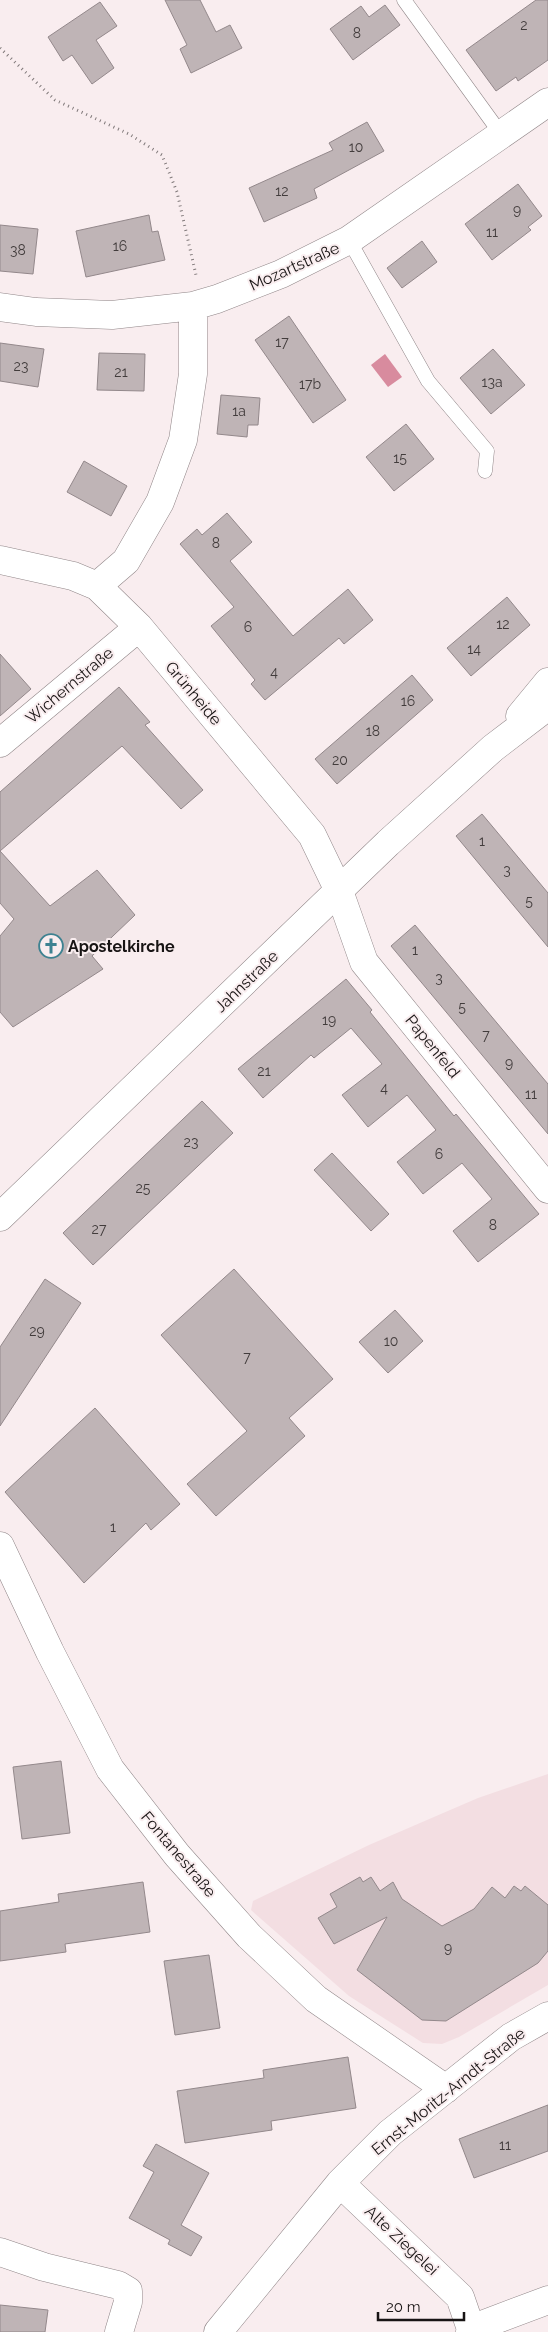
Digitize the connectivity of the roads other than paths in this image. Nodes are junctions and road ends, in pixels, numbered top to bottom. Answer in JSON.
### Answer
{"nodes":[{"id":1,"x":404,"y":0,"type":"edge"},
{"id":2,"x":548,"y":102,"type":"edge"},
{"id":3,"x":501,"y":134,"type":"junction"},
{"id":4,"x":349,"y":240,"type":"junction"},
{"id":5,"x":193,"y":306,"type":"junction"},
{"id":6,"x":0,"y":307,"type":"edge"},
{"id":7,"x":485,"y":471,"type":"dead end"},
{"id":8,"x":0,"y":560,"type":"edge"},
{"id":9,"x":97,"y":586,"type":"junction"},
{"id":10,"x":139,"y":627,"type":"junction"},
{"id":11,"x":548,"y":682,"type":"edge"},
{"id":12,"x":548,"y":706,"type":"edge"},
{"id":13,"x":0,"y":744,"type":"edge"},
{"id":14,"x":493,"y":748,"type":"junction"},
{"id":15,"x":339,"y":891,"type":"junction"},
{"id":16,"x":548,"y":1189,"type":"edge"},
{"id":17,"x":0,"y":1216,"type":"edge"},
{"id":18,"x":0,"y":1546,"type":"edge"},
{"id":19,"x":548,"y":2016,"type":"edge"},
{"id":20,"x":446,"y":2089,"type":"junction"},
{"id":21,"x":340,"y":2183,"type":"junction"},
{"id":22,"x":0,"y":2252,"type":"edge"},
{"id":23,"x":548,"y":2300,"type":"edge"},
{"id":24,"x":470,"y":2330,"type":"edge"},
{"id":25,"x":119,"y":2332,"type":"edge"},
{"id":26,"x":218,"y":2332,"type":"edge"}],
"edges":[{"from":1,"to":3,"type":"lane"},
{"from":2,"to":3,"type":"street","name":"Mozartstraße"},
{"from":3,"to":4,"type":"street","name":"Mozartstraße"},
{"from":4,"to":5,"type":"street","name":"Mozartstraße"},
{"from":4,"to":7,"type":"lane"},
{"from":5,"to":6,"type":"street","name":"Mozartstraße"},
{"from":5,"to":9,"type":"street"},
{"from":8,"to":9,"type":"street","name":"Grünheide"},
{"from":9,"to":10,"type":"street","name":"Grünheide"},
{"from":10,"to":13,"type":"street","name":"Wichernstraße"},
{"from":10,"to":15,"type":"street","name":"Grünheide"},
{"from":11,"to":14,"type":"street","name":"Jahnstraße"},
{"from":12,"to":14,"type":"street","name":"Jahnstraße"},
{"from":14,"to":15,"type":"street","name":"Jahnstraße"},
{"from":15,"to":16,"type":"street","name":"Papenfeld"},
{"from":15,"to":17,"type":"street","name":"Jahnstraße"},
{"from":18,"to":20,"type":"street","name":"Fontanestraße"},
{"from":19,"to":20,"type":"street","name":"Ernst-Moritz-Arndt-Straße"},
{"from":20,"to":21,"type":"street","name":"Ernst-Moritz-Arndt-Straße"},
{"from":21,"to":24,"type":"street","name":"Alte Ziegelei"},
{"from":21,"to":26,"type":"street","name":"Ernst-Moritz-Arndt-Straße"},
{"from":22,"to":25,"type":"street"},
{"from":23,"to":24,"type":"street","name":"Alte Ziegelei"}]}
